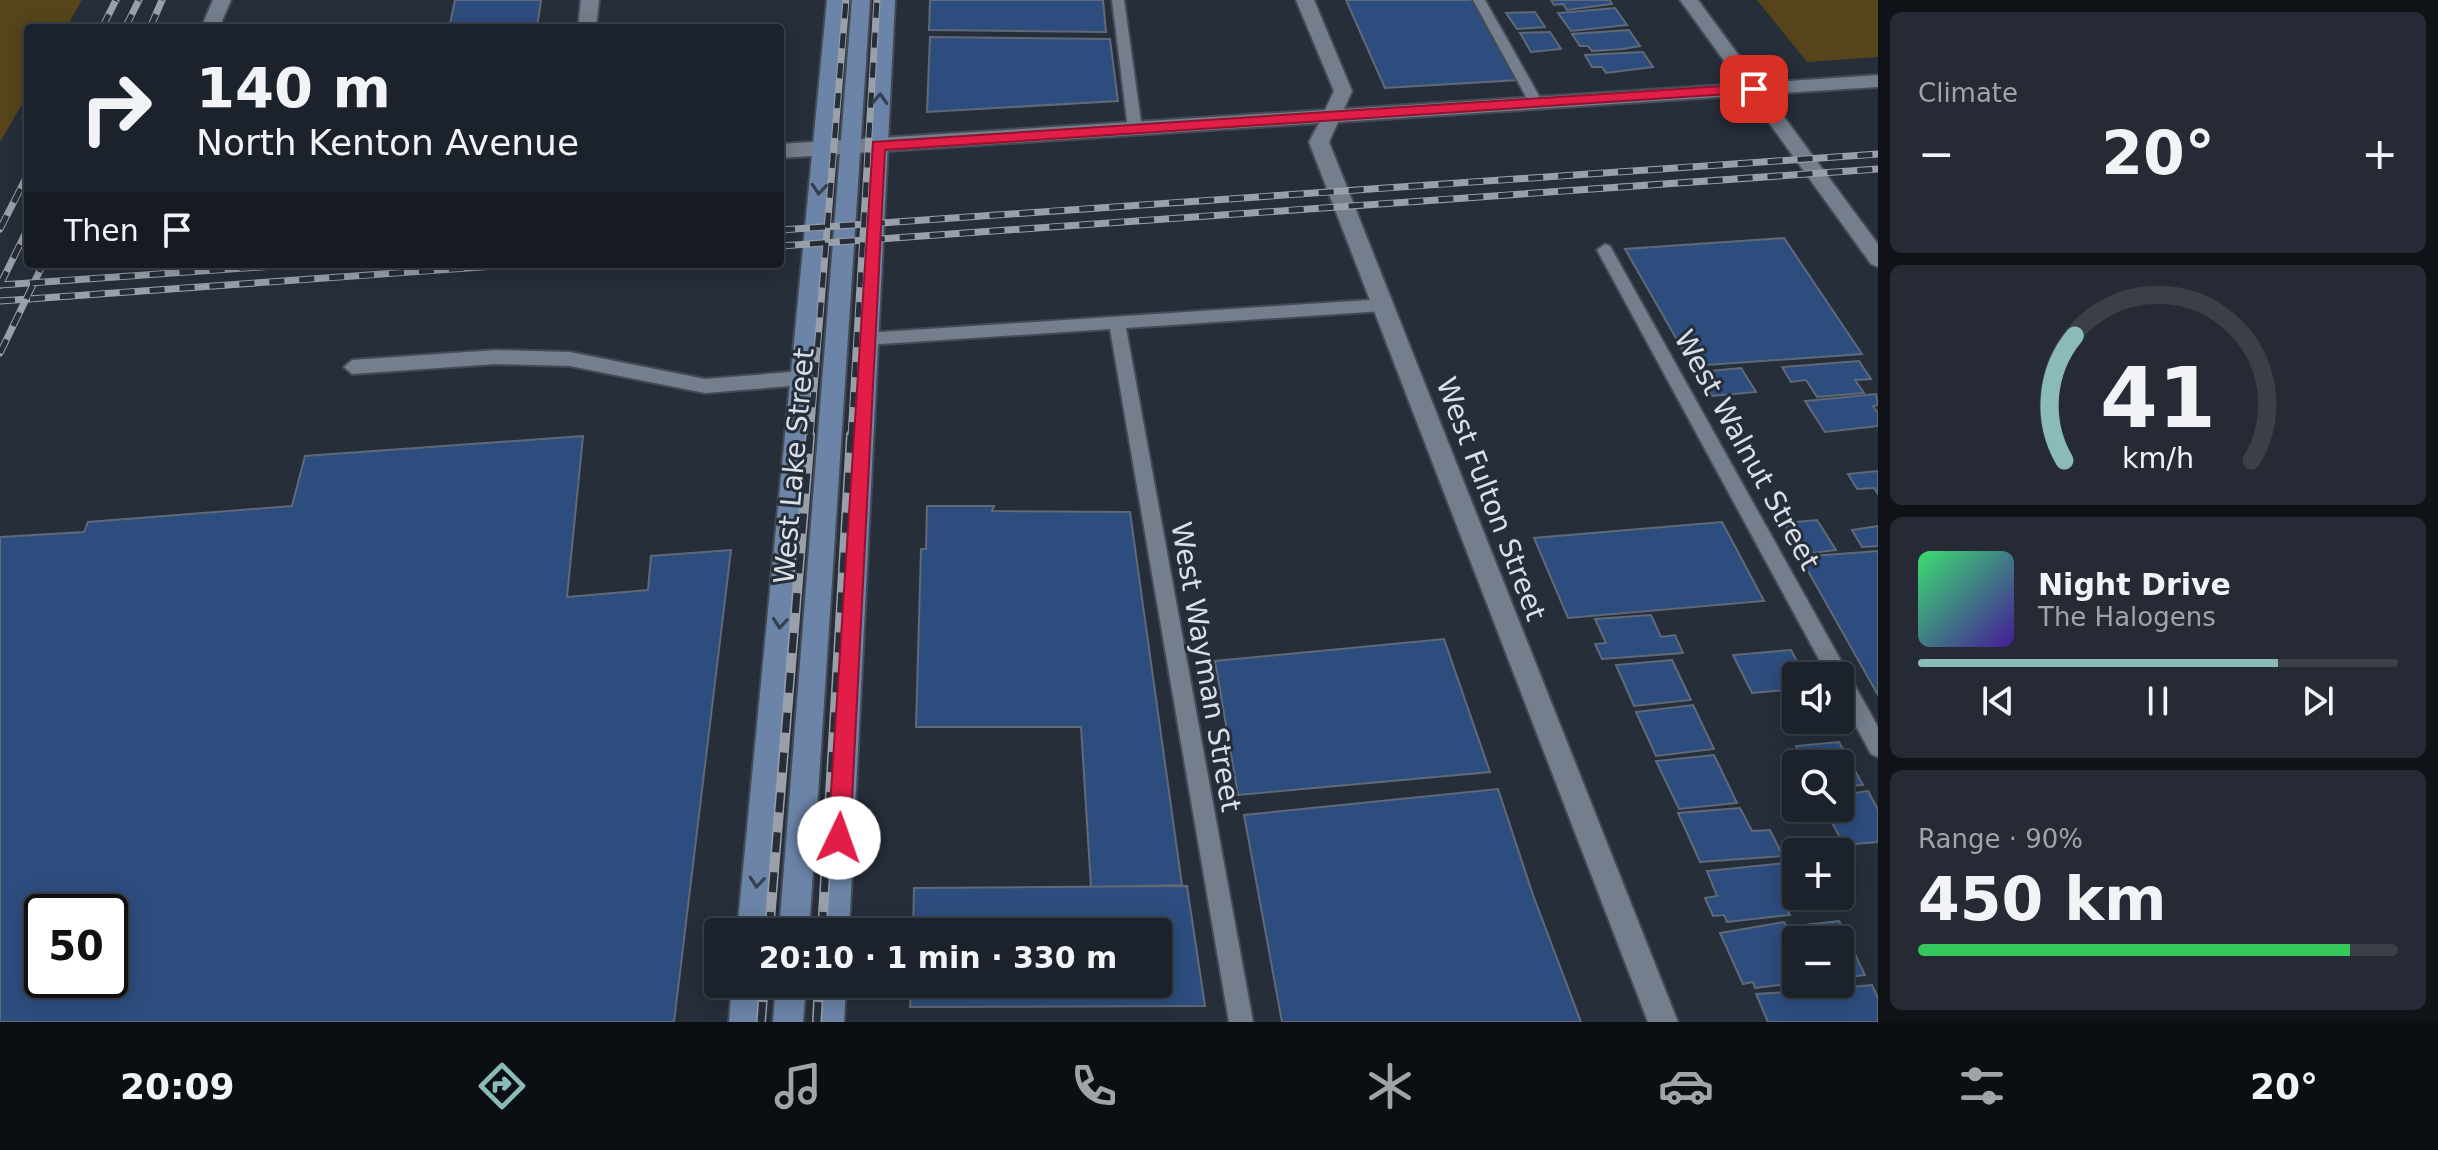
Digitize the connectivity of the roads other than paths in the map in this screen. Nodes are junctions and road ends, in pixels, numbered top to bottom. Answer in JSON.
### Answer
{"nodes":[{"id":1,"x":222,"y":0,"type":"edge"},
{"id":2,"x":590,"y":0,"type":"edge"},
{"id":3,"x":836,"y":0,"type":"edge"},
{"id":4,"x":861,"y":0,"type":"edge"},
{"id":5,"x":886,"y":0,"type":"edge"},
{"id":6,"x":1118,"y":0,"type":"edge"},
{"id":7,"x":1305,"y":0,"type":"edge"},
{"id":8,"x":1479,"y":0,"type":"edge"},
{"id":9,"x":1689,"y":0,"type":"edge"},
{"id":10,"x":212,"y":24,"type":"edge"},
{"id":11,"x":587,"y":24,"type":"edge"},
{"id":12,"x":1878,"y":81,"type":"edge"},
{"id":13,"x":1754,"y":89,"type":"junction"},
{"id":14,"x":1536,"y":103,"type":"junction"},
{"id":15,"x":1333,"y":117,"type":"junction"},
{"id":16,"x":1135,"y":129,"type":"junction"},
{"id":17,"x":878,"y":146,"type":"junction"},
{"id":18,"x":850,"y":147,"type":"junction"},
{"id":19,"x":822,"y":149,"type":"junction"},
{"id":20,"x":784,"y":151,"type":"edge"},
{"id":21,"x":1605,"y":250,"type":"dead end"},
{"id":22,"x":1878,"y":259,"type":"edge"},
{"id":23,"x":1383,"y":305,"type":"junction"},
{"id":24,"x":1117,"y":322,"type":"junction"},
{"id":25,"x":866,"y":339,"type":"junction"},
{"id":26,"x":352,"y":367,"type":"dead end"},
{"id":27,"x":802,"y":378,"type":"junction"},
{"id":28,"x":1832,"y":662,"type":"edge"},
{"id":29,"x":1854,"y":703,"type":"edge"},
{"id":30,"x":1878,"y":747,"type":"edge"},
{"id":31,"x":753,"y":918,"type":"edge"},
{"id":32,"x":795,"y":918,"type":"edge"},
{"id":33,"x":835,"y":918,"type":"edge"},
{"id":34,"x":746,"y":998,"type":"edge"},
{"id":35,"x":790,"y":998,"type":"edge"},
{"id":36,"x":830,"y":998,"type":"edge"},
{"id":37,"x":744,"y":1022,"type":"edge"},
{"id":38,"x":788,"y":1022,"type":"edge"},
{"id":39,"x":829,"y":1022,"type":"edge"},
{"id":40,"x":1241,"y":1022,"type":"edge"},
{"id":41,"x":1663,"y":1022,"type":"edge"}],
"edges":[{"from":1,"to":10,"type":"street"},
{"from":2,"to":11,"type":"street"},
{"from":3,"to":19,"type":"main road","name":"West Lake Street"},
{"from":4,"to":18,"type":"main road","name":"West Lake Street"},
{"from":17,"to":5,"type":"main road","one_way":true},
{"from":6,"to":16,"type":"lane"},
{"from":7,"to":15,"type":"street","name":"West Fulton Street"},
{"from":8,"to":14,"type":"lane"},
{"from":9,"to":13,"type":"street"},
{"from":12,"to":13,"type":"street"},
{"from":13,"to":14,"type":"street"},
{"from":13,"to":22,"type":"street"},
{"from":14,"to":15,"type":"street"},
{"from":15,"to":16,"type":"street"},
{"from":15,"to":23,"type":"street","name":"West Fulton Street"},
{"from":16,"to":17,"type":"street"},
{"from":17,"to":18,"type":"street"},
{"from":17,"to":25,"type":"main road"},
{"from":18,"to":19,"type":"street"},
{"from":18,"to":32,"type":"main road","name":"West Lake Street"},
{"from":19,"to":20,"type":"street"},
{"from":19,"to":27,"type":"main road","name":"West Lake Street","one_way":true},
{"from":21,"to":28,"type":"lane","name":"West Walnut Street"},
{"from":23,"to":24,"type":"lane"},
{"from":23,"to":41,"type":"street","name":"West Fulton Street"},
{"from":24,"to":25,"type":"lane"},
{"from":24,"to":40,"type":"lane","name":"West Wayman Street"},
{"from":25,"to":33,"type":"main road"},
{"from":26,"to":27,"type":"lane"},
{"from":27,"to":31,"type":"main road","name":"West Lake Street","one_way":true},
{"from":29,"to":30,"type":"lane","name":"West Walnut Street"},
{"from":34,"to":37,"type":"main road"},
{"from":35,"to":38,"type":"main road"},
{"from":36,"to":39,"type":"main road"}]}
